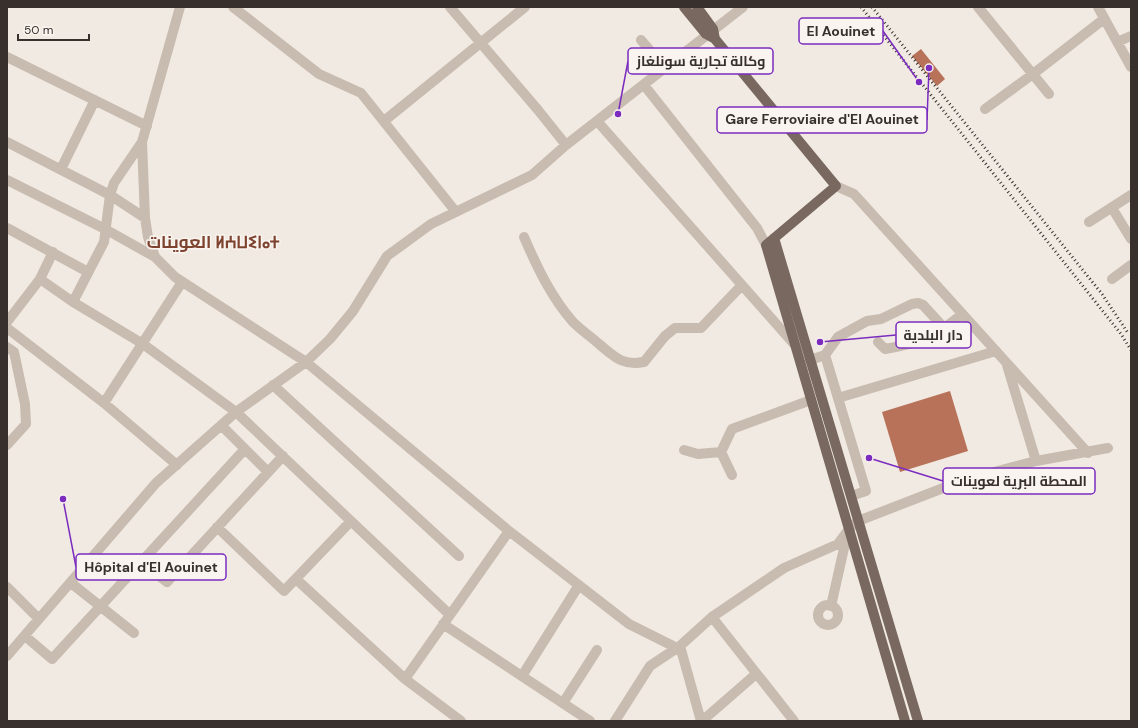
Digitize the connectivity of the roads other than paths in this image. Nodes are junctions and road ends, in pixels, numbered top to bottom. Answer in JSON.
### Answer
{"nodes":[{"id":1,"x":180,"y":7,"type":"edge"},
{"id":2,"x":233,"y":7,"type":"edge"},
{"id":3,"x":450,"y":7,"type":"edge"},
{"id":4,"x":525,"y":7,"type":"edge"},
{"id":5,"x":684,"y":7,"type":"edge"},
{"id":6,"x":697,"y":7,"type":"edge"},
{"id":7,"x":743,"y":7,"type":"edge"},
{"id":8,"x":978,"y":7,"type":"edge"},
{"id":9,"x":1098,"y":7,"type":"edge"},
{"id":10,"x":1104,"y":19,"type":"junction"},
{"id":11,"x":712,"y":34,"type":"junction"},
{"id":12,"x":1131,"y":36,"type":"edge"},
{"id":13,"x":641,"y":40,"type":"dead end"},
{"id":14,"x":481,"y":42,"type":"junction"},
{"id":15,"x":1117,"y":42,"type":"junction"},
{"id":16,"x":7,"y":57,"type":"edge"},
{"id":17,"x":1131,"y":67,"type":"edge"},
{"id":18,"x":665,"y":68,"type":"junction"},
{"id":19,"x":1033,"y":74,"type":"junction"},
{"id":20,"x":644,"y":85,"type":"junction"},
{"id":21,"x":1049,"y":94,"type":"dead end"},
{"id":22,"x":94,"y":100,"type":"junction"},
{"id":23,"x":985,"y":109,"type":"dead end"},
{"id":24,"x":384,"y":121,"type":"junction"},
{"id":25,"x":597,"y":121,"type":"junction"},
{"id":26,"x":147,"y":126,"type":"junction"},
{"id":27,"x":7,"y":142,"type":"edge"},
{"id":28,"x":142,"y":142,"type":"junction"},
{"id":29,"x":566,"y":145,"type":"junction"},
{"id":30,"x":61,"y":169,"type":"junction"},
{"id":31,"x":7,"y":180,"type":"edge"},
{"id":32,"x":836,"y":186,"type":"junction"},
{"id":33,"x":110,"y":195,"type":"junction"},
{"id":34,"x":1131,"y":195,"type":"edge"},
{"id":35,"x":1112,"y":208,"type":"junction"},
{"id":36,"x":456,"y":212,"type":"junction"},
{"id":37,"x":145,"y":218,"type":"junction"},
{"id":38,"x":1089,"y":222,"type":"dead end"},
{"id":39,"x":7,"y":228,"type":"edge"},
{"id":40,"x":105,"y":229,"type":"junction"},
{"id":41,"x":524,"y":237,"type":"dead end"},
{"id":42,"x":774,"y":238,"type":"junction"},
{"id":43,"x":1131,"y":239,"type":"edge"},
{"id":44,"x":766,"y":245,"type":"junction"},
{"id":45,"x":53,"y":252,"type":"junction"},
{"id":46,"x":155,"y":257,"type":"junction"},
{"id":47,"x":1131,"y":265,"type":"edge"},
{"id":48,"x":88,"y":272,"type":"junction"},
{"id":49,"x":40,"y":279,"type":"junction"},
{"id":50,"x":1112,"y":279,"type":"dead end"},
{"id":51,"x":182,"y":282,"type":"junction"},
{"id":52,"x":742,"y":285,"type":"junction"},
{"id":53,"x":73,"y":302,"type":"junction"},
{"id":54,"x":962,"y":314,"type":"junction"},
{"id":55,"x":7,"y":322,"type":"edge"},
{"id":56,"x":7,"y":328,"type":"edge"},
{"id":57,"x":945,"y":329,"type":"junction"},
{"id":58,"x":878,"y":342,"type":"dead end"},
{"id":59,"x":143,"y":344,"type":"junction"},
{"id":60,"x":794,"y":344,"type":"junction"},
{"id":61,"x":7,"y":347,"type":"edge"},
{"id":62,"x":996,"y":351,"type":"junction"},
{"id":63,"x":825,"y":355,"type":"junction"},
{"id":64,"x":810,"y":360,"type":"junction"},
{"id":65,"x":306,"y":362,"type":"junction"},
{"id":66,"x":1007,"y":363,"type":"junction"},
{"id":67,"x":273,"y":385,"type":"junction"},
{"id":68,"x":838,"y":398,"type":"junction"},
{"id":69,"x":811,"y":400,"type":"junction"},
{"id":70,"x":104,"y":403,"type":"junction"},
{"id":71,"x":236,"y":412,"type":"junction"},
{"id":72,"x":221,"y":425,"type":"junction"},
{"id":73,"x":7,"y":445,"type":"edge"},
{"id":74,"x":1108,"y":448,"type":"dead end"},
{"id":75,"x":245,"y":449,"type":"junction"},
{"id":76,"x":684,"y":450,"type":"dead end"},
{"id":77,"x":721,"y":452,"type":"junction"},
{"id":78,"x":1088,"y":453,"type":"junction"},
{"id":79,"x":283,"y":456,"type":"junction"},
{"id":80,"x":1036,"y":461,"type":"junction"},
{"id":81,"x":176,"y":465,"type":"junction"},
{"id":82,"x":268,"y":472,"type":"junction"},
{"id":83,"x":732,"y":475,"type":"dead end"},
{"id":84,"x":851,"y":496,"type":"junction"},
{"id":85,"x":351,"y":521,"type":"junction"},
{"id":86,"x":858,"y":521,"type":"junction"},
{"id":87,"x":217,"y":527,"type":"junction"},
{"id":88,"x":849,"y":529,"type":"junction"},
{"id":89,"x":509,"y":531,"type":"junction"},
{"id":90,"x":459,"y":556,"type":"dead end"},
{"id":91,"x":140,"y":561,"type":"junction"},
{"id":92,"x":296,"y":578,"type":"junction"},
{"id":93,"x":71,"y":583,"type":"junction"},
{"id":94,"x":579,"y":585,"type":"junction"},
{"id":95,"x":7,"y":587,"type":"edge"},
{"id":96,"x":100,"y":606,"type":"junction"},
{"id":97,"x":831,"y":606,"type":"dead end"},
{"id":98,"x":449,"y":614,"type":"junction"},
{"id":99,"x":712,"y":617,"type":"junction"},
{"id":100,"x":39,"y":619,"type":"junction"},
{"id":101,"x":443,"y":624,"type":"junction"},
{"id":102,"x":890,"y":626,"type":"junction"},
{"id":103,"x":878,"y":630,"type":"junction"},
{"id":104,"x":134,"y":633,"type":"dead end"},
{"id":105,"x":25,"y":636,"type":"junction"},
{"id":106,"x":678,"y":647,"type":"junction"},
{"id":107,"x":597,"y":650,"type":"dead end"},
{"id":108,"x":7,"y":656,"type":"edge"},
{"id":109,"x":756,"y":674,"type":"junction"},
{"id":110,"x":522,"y":676,"type":"junction"},
{"id":111,"x":405,"y":679,"type":"junction"},
{"id":112,"x":909,"y":690,"type":"junction"},
{"id":113,"x":898,"y":695,"type":"junction"},
{"id":114,"x":563,"y":704,"type":"junction"},
{"id":115,"x":461,"y":721,"type":"edge"},
{"id":116,"x":590,"y":721,"type":"edge"},
{"id":117,"x":616,"y":721,"type":"edge"},
{"id":118,"x":701,"y":721,"type":"edge"},
{"id":119,"x":794,"y":721,"type":"edge"},
{"id":120,"x":905,"y":721,"type":"edge"},
{"id":121,"x":918,"y":721,"type":"edge"}],
"edges":[{"from":1,"to":26,"type":"street"},
{"from":2,"to":24,"type":"street"},
{"from":3,"to":14,"type":"street"},
{"from":4,"to":14,"type":"street"},
{"from":5,"to":11,"type":"main road"},
{"from":6,"to":11,"type":"main road"},
{"from":7,"to":11,"type":"street"},
{"from":8,"to":19,"type":"street"},
{"from":9,"to":10,"type":"street"},
{"from":10,"to":15,"type":"street"},
{"from":10,"to":19,"type":"street"},
{"from":11,"to":18,"type":"street"},
{"from":11,"to":32,"type":"main road"},
{"from":12,"to":15,"type":"street"},
{"from":13,"to":18,"type":"street"},
{"from":14,"to":24,"type":"street"},
{"from":14,"to":29,"type":"street"},
{"from":15,"to":17,"type":"street"},
{"from":16,"to":22,"type":"street"},
{"from":18,"to":20,"type":"street"},
{"from":19,"to":21,"type":"street"},
{"from":19,"to":23,"type":"street"},
{"from":20,"to":25,"type":"street"},
{"from":20,"to":44,"type":"street"},
{"from":22,"to":26,"type":"street"},
{"from":22,"to":30,"type":"street"},
{"from":24,"to":36,"type":"street"},
{"from":25,"to":29,"type":"street"},
{"from":25,"to":52,"type":"street"},
{"from":26,"to":28,"type":"street"},
{"from":27,"to":30,"type":"street"},
{"from":28,"to":33,"type":"street"},
{"from":28,"to":37,"type":"street"},
{"from":29,"to":36,"type":"street"},
{"from":30,"to":33,"type":"street"},
{"from":31,"to":40,"type":"street"},
{"from":32,"to":42,"type":"main road"},
{"from":32,"to":54,"type":"street"},
{"from":33,"to":37,"type":"street"},
{"from":33,"to":40,"type":"street"},
{"from":34,"to":35,"type":"street"},
{"from":35,"to":38,"type":"street"},
{"from":35,"to":43,"type":"street"},
{"from":36,"to":65,"type":"street"},
{"from":37,"to":46,"type":"street"},
{"from":39,"to":45,"type":"street"},
{"from":40,"to":46,"type":"street"},
{"from":40,"to":48,"type":"street"},
{"from":41,"to":52,"type":"street"},
{"from":42,"to":44,"type":"main road"},
{"from":42,"to":64,"type":"main road"},
{"from":44,"to":60,"type":"main road"},
{"from":45,"to":48,"type":"street"},
{"from":45,"to":49,"type":"street"},
{"from":46,"to":51,"type":"street"},
{"from":47,"to":50,"type":"street"},
{"from":48,"to":53,"type":"street"},
{"from":49,"to":53,"type":"street"},
{"from":49,"to":55,"type":"street"},
{"from":51,"to":59,"type":"street"},
{"from":51,"to":65,"type":"street"},
{"from":52,"to":60,"type":"street"},
{"from":53,"to":59,"type":"street"},
{"from":54,"to":57,"type":"street"},
{"from":54,"to":62,"type":"street"},
{"from":56,"to":70,"type":"street"},
{"from":57,"to":58,"type":"street"},
{"from":57,"to":63,"type":"street"},
{"from":59,"to":70,"type":"street"},
{"from":59,"to":71,"type":"street"},
{"from":60,"to":69,"type":"main road"},
{"from":61,"to":73,"type":"street"},
{"from":62,"to":66,"type":"street"},
{"from":62,"to":68,"type":"street"},
{"from":63,"to":64,"type":"street"},
{"from":63,"to":68,"type":"street"},
{"from":64,"to":84,"type":"main road"},
{"from":65,"to":67,"type":"street"},
{"from":65,"to":89,"type":"street"},
{"from":66,"to":78,"type":"street"},
{"from":66,"to":80,"type":"street"},
{"from":67,"to":71,"type":"street"},
{"from":67,"to":90,"type":"street"},
{"from":68,"to":84,"type":"street"},
{"from":69,"to":77,"type":"street"},
{"from":69,"to":88,"type":"main road"},
{"from":70,"to":81,"type":"street"},
{"from":71,"to":72,"type":"street"},
{"from":71,"to":79,"type":"street"},
{"from":72,"to":75,"type":"street"},
{"from":72,"to":81,"type":"street"},
{"from":74,"to":78,"type":"street"},
{"from":75,"to":82,"type":"street"},
{"from":75,"to":91,"type":"street"},
{"from":76,"to":77,"type":"street"},
{"from":77,"to":83,"type":"street"},
{"from":78,"to":80,"type":"street"},
{"from":79,"to":82,"type":"street"},
{"from":79,"to":85,"type":"street"},
{"from":80,"to":86,"type":"street"},
{"from":81,"to":93,"type":"street"},
{"from":82,"to":87,"type":"street"},
{"from":84,"to":86,"type":"main road"},
{"from":85,"to":92,"type":"street"},
{"from":85,"to":98,"type":"street"},
{"from":86,"to":88,"type":"street"},
{"from":86,"to":102,"type":"main road"},
{"from":87,"to":91,"type":"street"},
{"from":87,"to":92,"type":"street"},
{"from":88,"to":97,"type":"street"},
{"from":88,"to":99,"type":"street"},
{"from":88,"to":103,"type":"main road"},
{"from":89,"to":94,"type":"street"},
{"from":89,"to":98,"type":"street"},
{"from":91,"to":96,"type":"street"},
{"from":92,"to":111,"type":"street"},
{"from":93,"to":96,"type":"street"},
{"from":93,"to":100,"type":"street"},
{"from":94,"to":106,"type":"street"},
{"from":94,"to":110,"type":"street"},
{"from":95,"to":100,"type":"street"},
{"from":96,"to":104,"type":"street"},
{"from":96,"to":105,"type":"street"},
{"from":98,"to":101,"type":"street"},
{"from":99,"to":106,"type":"street"},
{"from":99,"to":109,"type":"street"},
{"from":100,"to":105,"type":"street"},
{"from":101,"to":110,"type":"street"},
{"from":101,"to":111,"type":"street"},
{"from":102,"to":103,"type":"street"},
{"from":102,"to":112,"type":"main road"},
{"from":103,"to":113,"type":"main road"},
{"from":105,"to":108,"type":"street"},
{"from":106,"to":117,"type":"street"},
{"from":106,"to":118,"type":"street"},
{"from":107,"to":114,"type":"street"},
{"from":109,"to":118,"type":"street"},
{"from":109,"to":119,"type":"street"},
{"from":110,"to":114,"type":"street"},
{"from":111,"to":115,"type":"street"},
{"from":112,"to":113,"type":"street"},
{"from":112,"to":121,"type":"main road"},
{"from":113,"to":120,"type":"main road"},
{"from":114,"to":116,"type":"street"}]}
